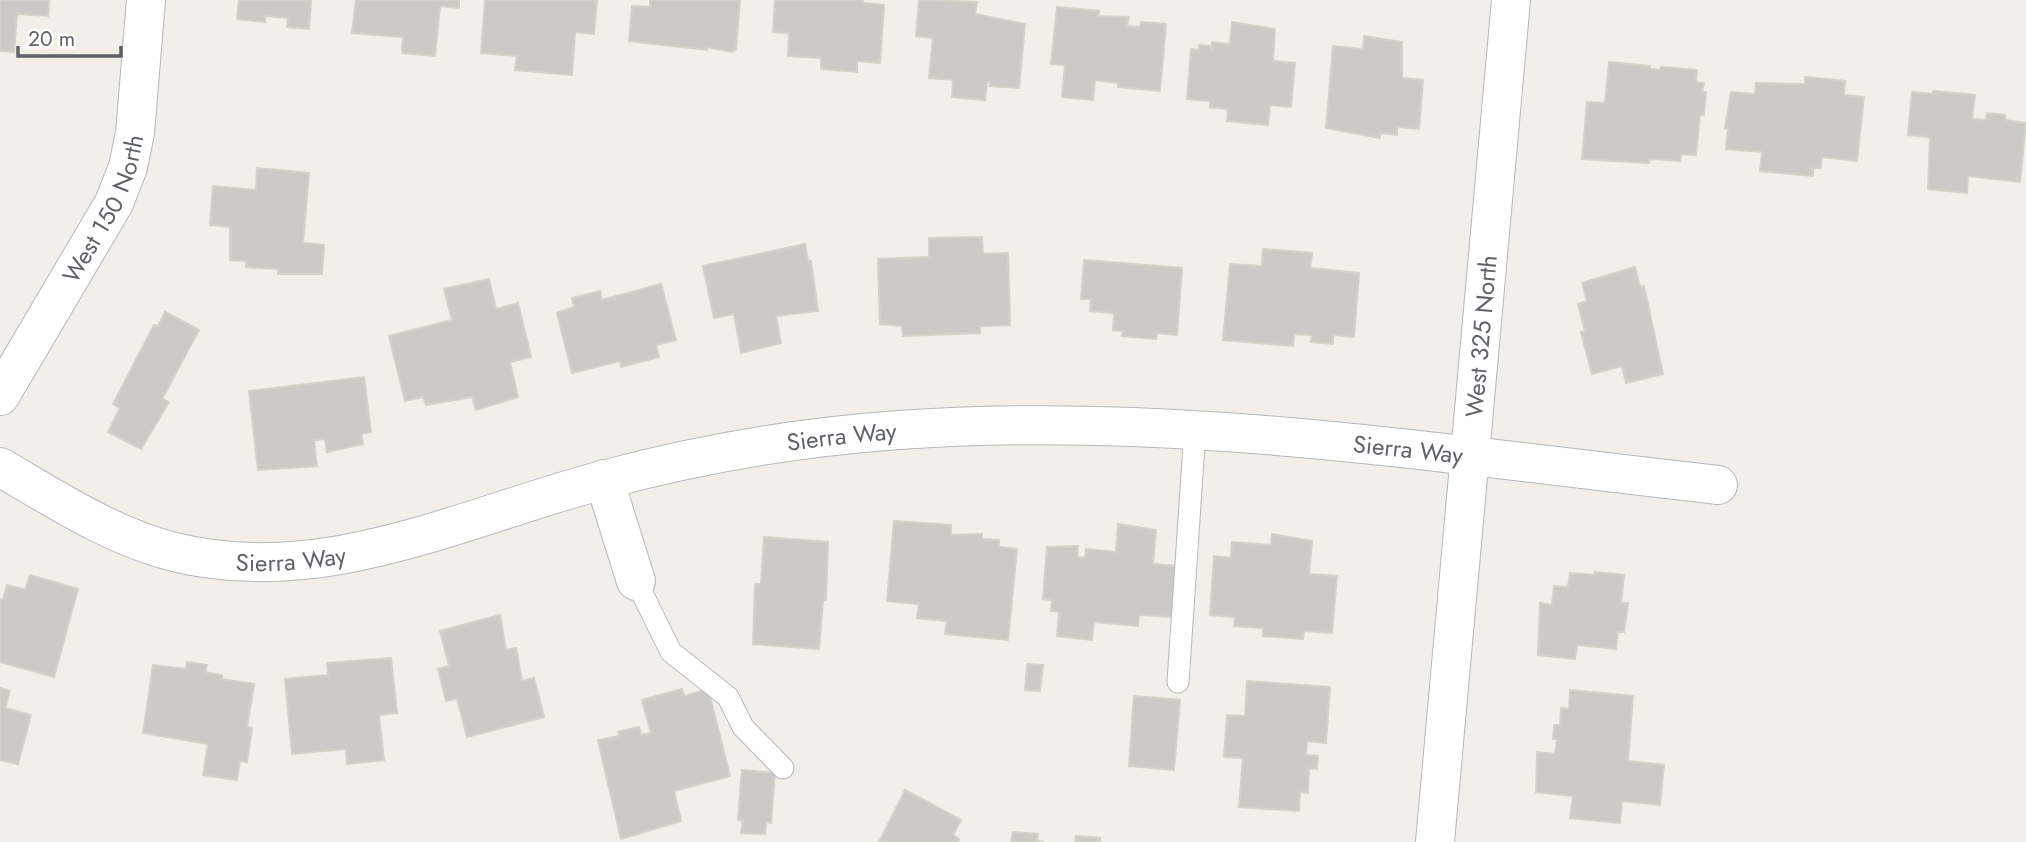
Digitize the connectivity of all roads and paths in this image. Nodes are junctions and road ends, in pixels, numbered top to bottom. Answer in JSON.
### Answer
{"nodes":[{"id":1,"x":146,"y":0,"type":"edge"},
{"id":2,"x":1511,"y":0,"type":"edge"},
{"id":3,"x":0,"y":396,"type":"edge"},
{"id":4,"x":1195,"y":430,"type":"junction"},
{"id":5,"x":1471,"y":457,"type":"junction"},
{"id":6,"x":0,"y":467,"type":"edge"},
{"id":7,"x":604,"y":479,"type":"junction"},
{"id":8,"x":1718,"y":485,"type":"dead end"},
{"id":9,"x":636,"y":581,"type":"joint"},
{"id":10,"x":1178,"y":682,"type":"dead end"},
{"id":11,"x":783,"y":768,"type":"dead end"},
{"id":12,"x":1435,"y":842,"type":"edge"}],
"edges":[{"from":1,"to":3,"type":"street","name":"West 150 North"},
{"from":2,"to":5,"type":"street","name":"West 325 North"},
{"from":4,"to":5,"type":"street","name":"Sierra Way"},
{"from":4,"to":7,"type":"street","name":"Sierra Way"},
{"from":4,"to":10,"type":"lane"},
{"from":5,"to":8,"type":"street","name":"Sierra Way"},
{"from":5,"to":12,"type":"street","name":"West 325 North"},
{"from":6,"to":7,"type":"street","name":"Sierra Way"},
{"from":7,"to":9,"type":"street"},
{"from":9,"to":11,"type":"lane"}]}
